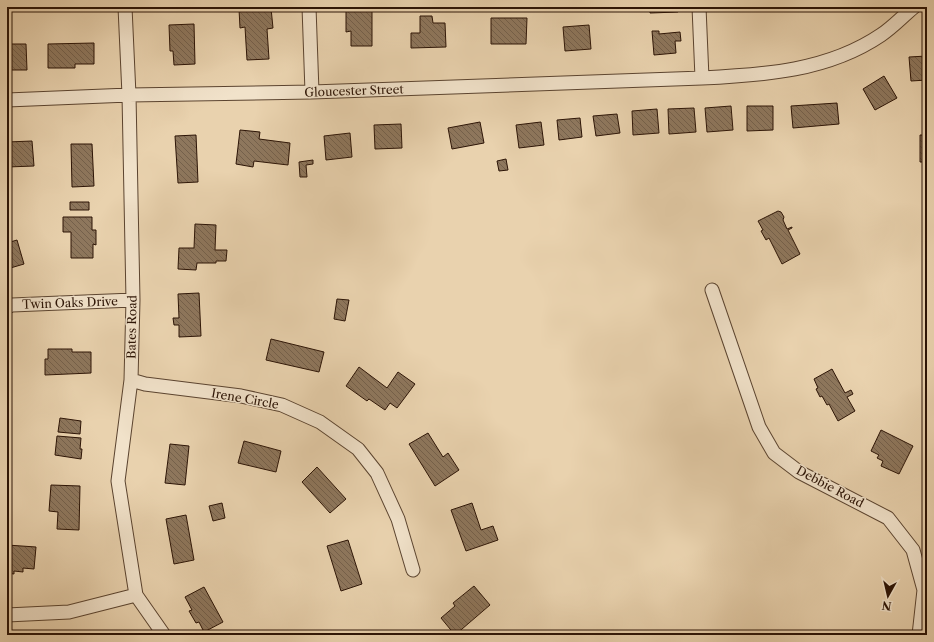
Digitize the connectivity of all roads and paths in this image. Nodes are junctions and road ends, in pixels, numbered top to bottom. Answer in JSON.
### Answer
{"nodes":[{"id":1,"x":125,"y":7,"type":"edge"},
{"id":2,"x":309,"y":7,"type":"edge"},
{"id":3,"x":699,"y":7,"type":"edge"},
{"id":4,"x":914,"y":7,"type":"edge"},
{"id":5,"x":702,"y":78,"type":"junction"},
{"id":6,"x":312,"y":92,"type":"junction"},
{"id":7,"x":129,"y":95,"type":"junction"},
{"id":8,"x":7,"y":100,"type":"edge"},
{"id":9,"x":712,"y":290,"type":"dead end"},
{"id":10,"x":133,"y":300,"type":"junction"},
{"id":11,"x":7,"y":307,"type":"edge"},
{"id":12,"x":131,"y":380,"type":"junction"},
{"id":13,"x":413,"y":570,"type":"dead end"},
{"id":14,"x":136,"y":595,"type":"junction"},
{"id":15,"x":7,"y":615,"type":"edge"},
{"id":16,"x":164,"y":635,"type":"edge"},
{"id":17,"x":919,"y":635,"type":"edge"}],
"edges":[{"from":1,"to":7,"type":"street","name":"Bates Road"},
{"from":2,"to":6,"type":"street"},
{"from":3,"to":5,"type":"street"},
{"from":4,"to":5,"type":"street","name":"Gloucester Street"},
{"from":5,"to":6,"type":"street","name":"Gloucester Street"},
{"from":6,"to":7,"type":"street","name":"Gloucester Street"},
{"from":7,"to":8,"type":"street","name":"Gloucester Street"},
{"from":7,"to":10,"type":"street","name":"Bates Road"},
{"from":9,"to":17,"type":"street","name":"Debbie Road"},
{"from":10,"to":11,"type":"street","name":"Twin Oaks Drive"},
{"from":10,"to":12,"type":"street","name":"Bates Road"},
{"from":12,"to":13,"type":"street","name":"Irene Circle"},
{"from":12,"to":14,"type":"street","name":"Bates Road"},
{"from":14,"to":15,"type":"street"},
{"from":14,"to":16,"type":"street","name":"Bates Road"}]}
